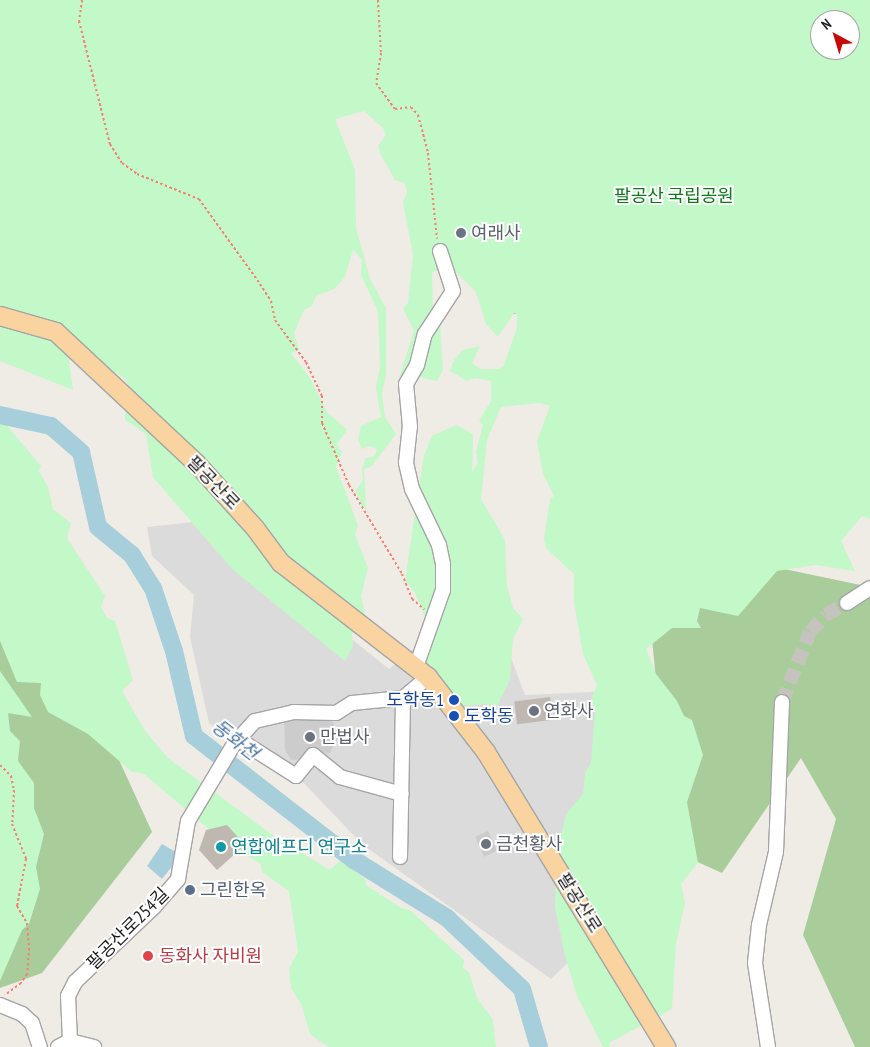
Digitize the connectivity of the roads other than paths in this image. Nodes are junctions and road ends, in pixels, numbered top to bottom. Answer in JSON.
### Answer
{"nodes":[{"id":1,"x":440,"y":251,"type":"road end"},
{"id":2,"x":0,"y":316,"type":"edge"},
{"id":3,"x":870,"y":588,"type":"edge"},
{"id":4,"x":847,"y":603,"type":"tunnel mouth"},
{"id":5,"x":422,"y":672,"type":"junction"},
{"id":6,"x":403,"y":698,"type":"junction"},
{"id":7,"x":782,"y":702,"type":"tunnel mouth"},
{"id":8,"x":236,"y":742,"type":"junction"},
{"id":9,"x":402,"y":794,"type":"junction"},
{"id":10,"x":400,"y":857,"type":"dead end"},
{"id":11,"x":2,"y":1006,"type":"edge"},
{"id":12,"x":64,"y":1044,"type":"edge"},
{"id":13,"x":40,"y":1047,"type":"edge"},
{"id":14,"x":94,"y":1047,"type":"edge"},
{"id":15,"x":666,"y":1047,"type":"edge"},
{"id":16,"x":768,"y":1047,"type":"edge"}],
"edges":[{"from":1,"to":5,"type":"street"},
{"from":2,"to":5,"type":"main road","name":"팔공산로"},
{"from":3,"to":4,"type":"street"},
{"from":5,"to":6,"type":"street"},
{"from":5,"to":15,"type":"main road","name":"팔공산로"},
{"from":6,"to":8,"type":"street","name":"팔공산로254길"},
{"from":6,"to":9,"type":"street"},
{"from":7,"to":16,"type":"street"},
{"from":8,"to":9,"type":"street"},
{"from":8,"to":12,"type":"street","name":"팔공산로254길"},
{"from":9,"to":10,"type":"street"},
{"from":11,"to":13,"type":"street"},
{"from":12,"to":14,"type":"street"}]}
